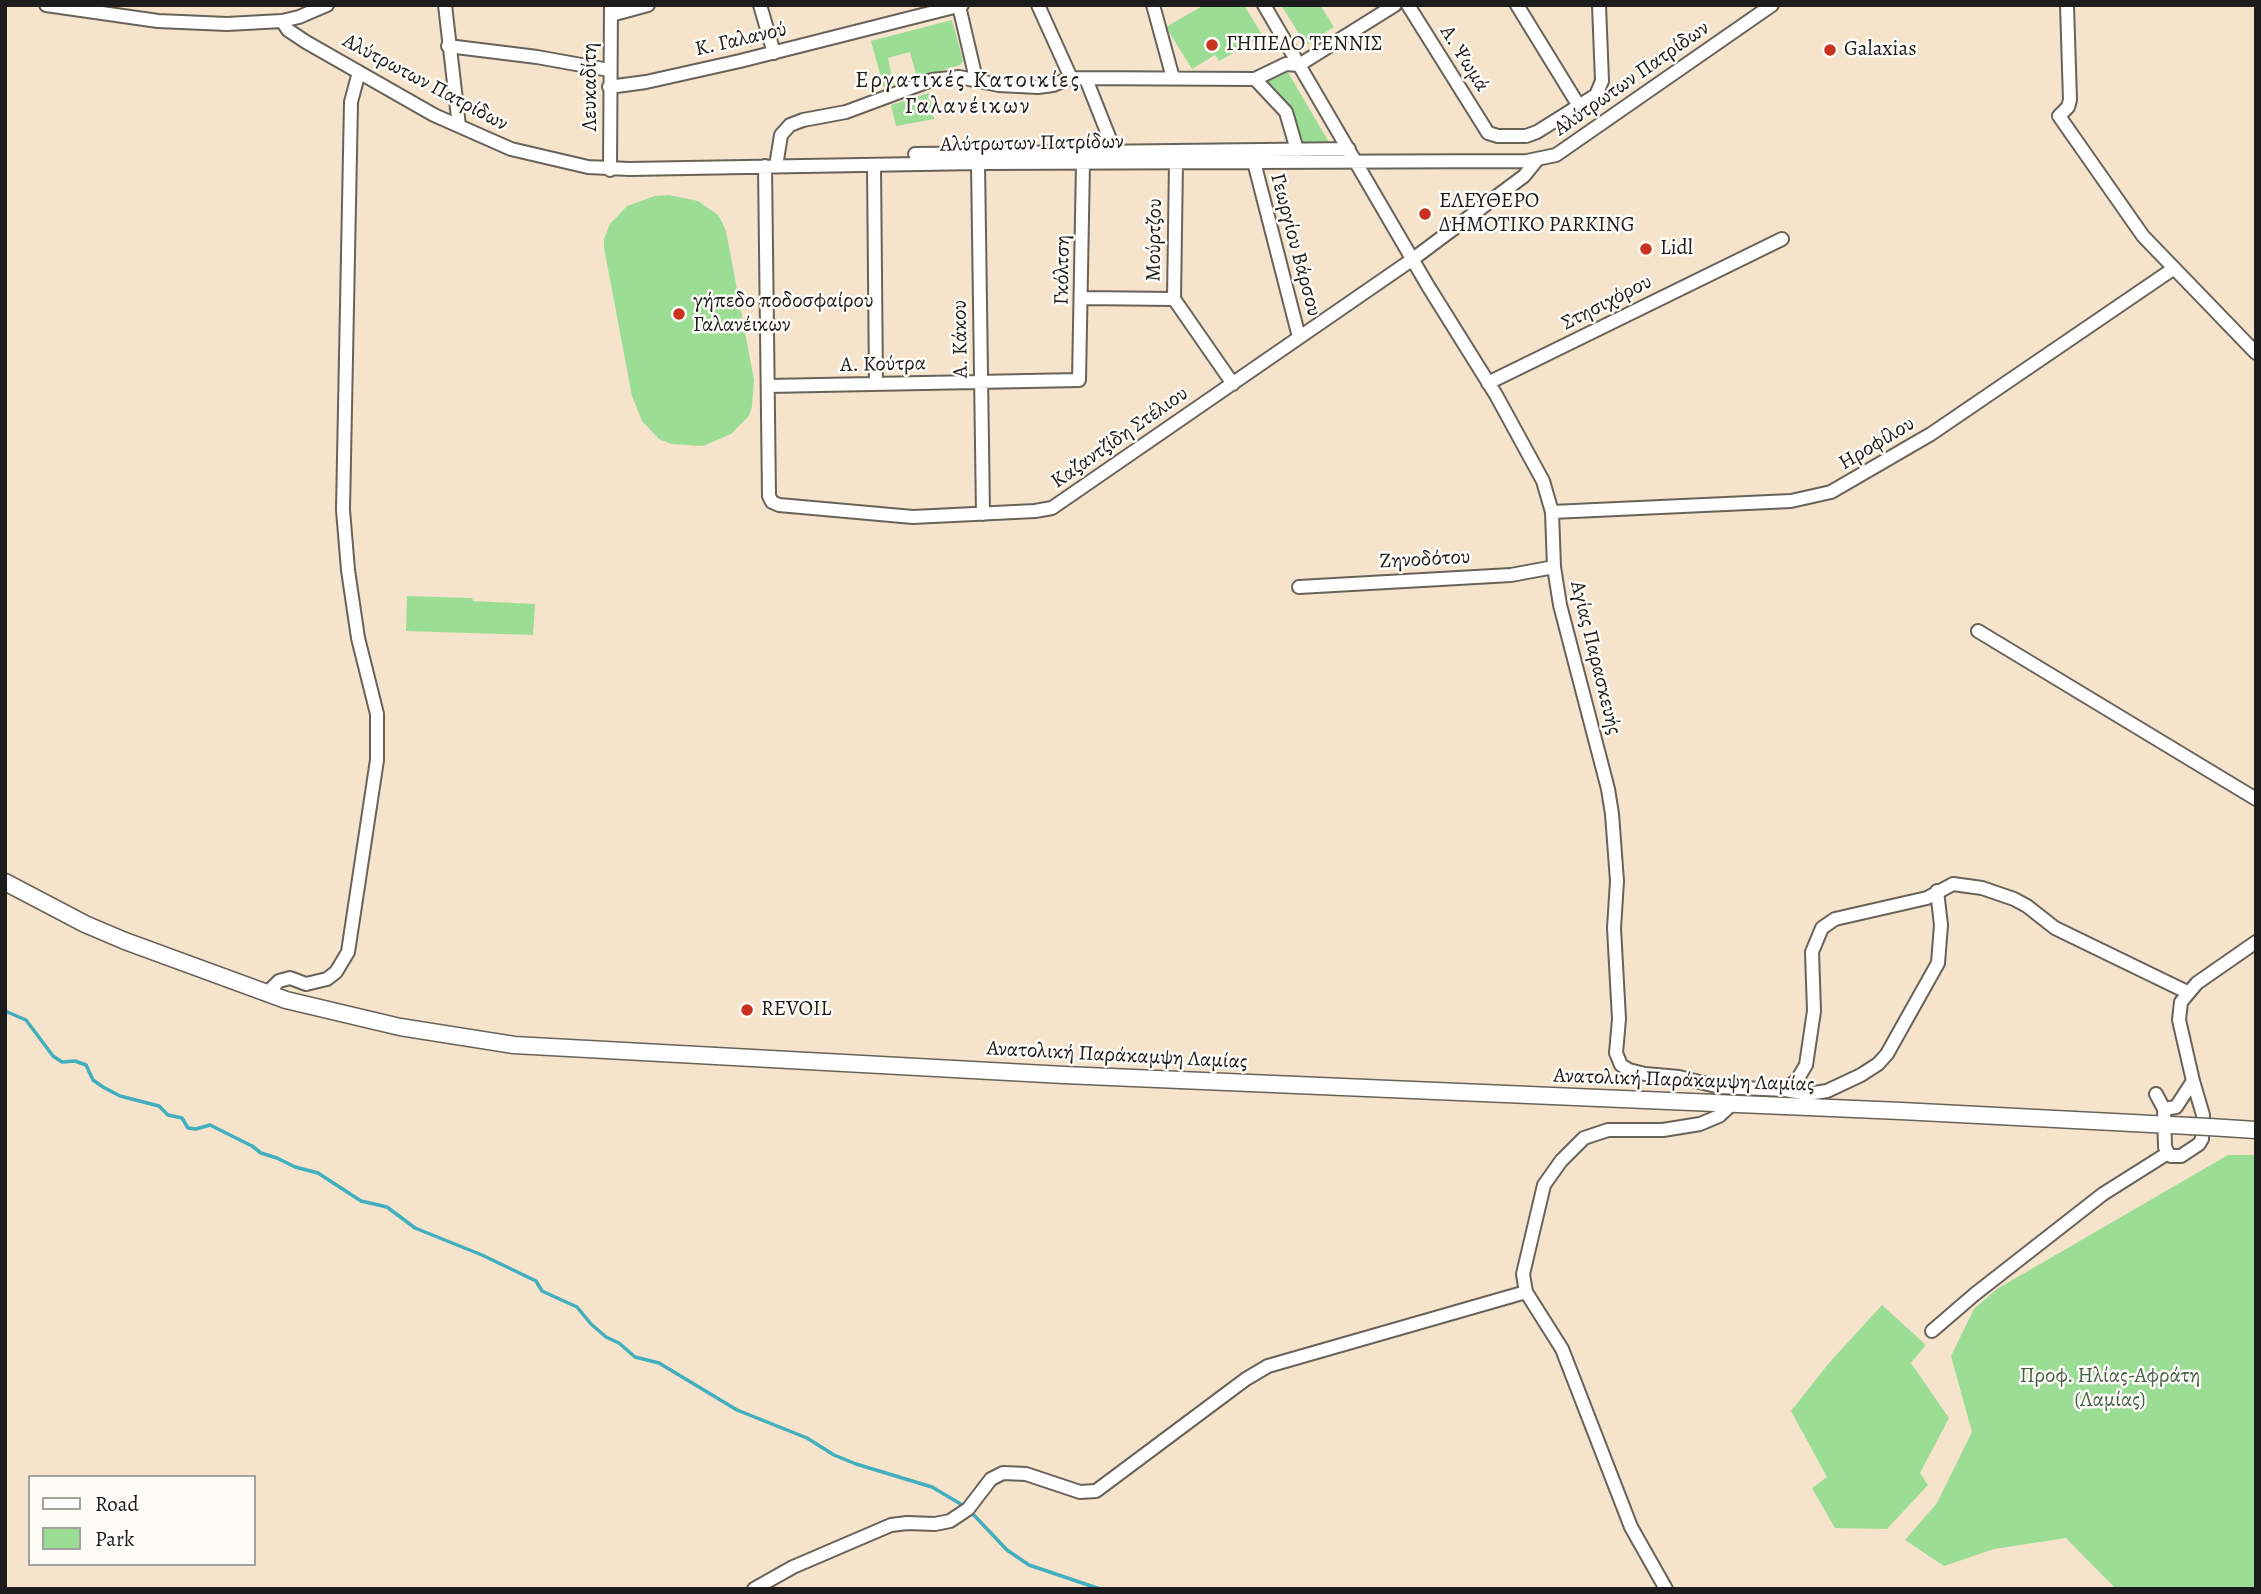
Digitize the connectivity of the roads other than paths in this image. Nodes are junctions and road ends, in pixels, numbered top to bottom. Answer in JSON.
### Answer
{"nodes":[{"id":1,"x":46,"y":5,"type":"edge"},
{"id":2,"x":327,"y":5,"type":"edge"},
{"id":3,"x":445,"y":5,"type":"edge"},
{"id":4,"x":648,"y":5,"type":"edge"},
{"id":5,"x":760,"y":5,"type":"edge"},
{"id":6,"x":899,"y":5,"type":"edge"},
{"id":7,"x":1038,"y":5,"type":"edge"},
{"id":8,"x":1153,"y":5,"type":"edge"},
{"id":9,"x":1264,"y":5,"type":"edge"},
{"id":10,"x":1395,"y":5,"type":"edge"},
{"id":11,"x":1408,"y":5,"type":"edge"},
{"id":12,"x":1517,"y":5,"type":"edge"},
{"id":13,"x":1599,"y":5,"type":"edge"},
{"id":14,"x":1772,"y":5,"type":"edge"},
{"id":15,"x":2067,"y":5,"type":"edge"},
{"id":16,"x":961,"y":6,"type":"edge"},
{"id":17,"x":611,"y":10,"type":"edge"},
{"id":18,"x":902,"y":20,"type":"junction"},
{"id":19,"x":282,"y":21,"type":"junction"},
{"id":20,"x":448,"y":46,"type":"junction"},
{"id":21,"x":774,"y":53,"type":"junction"},
{"id":22,"x":1299,"y":65,"type":"junction"},
{"id":23,"x":609,"y":71,"type":"junction"},
{"id":24,"x":359,"y":72,"type":"junction"},
{"id":25,"x":1072,"y":78,"type":"junction"},
{"id":26,"x":1173,"y":78,"type":"junction"},
{"id":27,"x":976,"y":79,"type":"junction"},
{"id":28,"x":1086,"y":79,"type":"junction"},
{"id":29,"x":1255,"y":79,"type":"junction"},
{"id":30,"x":609,"y":87,"type":"junction"},
{"id":31,"x":1579,"y":106,"type":"junction"},
{"id":32,"x":459,"y":126,"type":"junction"},
{"id":33,"x":1349,"y":149,"type":"junction"},
{"id":34,"x":1297,"y":150,"type":"junction"},
{"id":35,"x":1115,"y":152,"type":"junction"},
{"id":36,"x":915,"y":154,"type":"dead end"},
{"id":37,"x":1537,"y":160,"type":"junction"},
{"id":38,"x":1176,"y":162,"type":"junction"},
{"id":39,"x":1254,"y":162,"type":"junction"},
{"id":40,"x":1357,"y":162,"type":"junction"},
{"id":41,"x":978,"y":163,"type":"junction"},
{"id":42,"x":1083,"y":163,"type":"junction"},
{"id":43,"x":771,"y":166,"type":"junction"},
{"id":44,"x":874,"y":166,"type":"junction"},
{"id":45,"x":610,"y":170,"type":"junction"},
{"id":46,"x":1782,"y":239,"type":"dead end"},
{"id":47,"x":1413,"y":259,"type":"junction"},
{"id":48,"x":2173,"y":269,"type":"junction"},
{"id":49,"x":1082,"y":298,"type":"junction"},
{"id":50,"x":1174,"y":299,"type":"junction"},
{"id":51,"x":1299,"y":337,"type":"junction"},
{"id":52,"x":2256,"y":353,"type":"edge"},
{"id":53,"x":1081,"y":378,"type":"joint"},
{"id":54,"x":981,"y":383,"type":"junction"},
{"id":55,"x":1488,"y":383,"type":"junction"},
{"id":56,"x":876,"y":384,"type":"junction"},
{"id":57,"x":1233,"y":384,"type":"junction"},
{"id":58,"x":768,"y":386,"type":"junction"},
{"id":59,"x":1552,"y":513,"type":"junction"},
{"id":60,"x":983,"y":514,"type":"junction"},
{"id":61,"x":1554,"y":567,"type":"junction"},
{"id":62,"x":1298,"y":587,"type":"dead end"},
{"id":63,"x":1978,"y":631,"type":"dead end"},
{"id":64,"x":2256,"y":799,"type":"edge"},
{"id":65,"x":5,"y":882,"type":"edge"},
{"id":66,"x":1937,"y":891,"type":"junction"},
{"id":67,"x":2256,"y":942,"type":"edge"},
{"id":68,"x":2187,"y":992,"type":"junction"},
{"id":69,"x":267,"y":993,"type":"junction"},
{"id":70,"x":2193,"y":1081,"type":"junction"},
{"id":71,"x":2156,"y":1094,"type":"dead end"},
{"id":72,"x":1782,"y":1095,"type":"junction"},
{"id":73,"x":1732,"y":1104,"type":"junction"},
{"id":74,"x":2164,"y":1117,"type":"junction"},
{"id":75,"x":2256,"y":1130,"type":"edge"},
{"id":76,"x":2168,"y":1153,"type":"junction"},
{"id":77,"x":1526,"y":1292,"type":"junction"},
{"id":78,"x":1933,"y":1331,"type":"dead end"},
{"id":79,"x":754,"y":1589,"type":"edge"},
{"id":80,"x":1667,"y":1589,"type":"edge"}],
"edges":[{"from":1,"to":19,"type":"street"},
{"from":2,"to":19,"type":"street"},
{"from":3,"to":20,"type":"street"},
{"from":4,"to":17,"type":"street"},
{"from":5,"to":21,"type":"street"},
{"from":6,"to":18,"type":"street"},
{"from":7,"to":25,"type":"street"},
{"from":8,"to":26,"type":"street"},
{"from":9,"to":22,"type":"street","name":"Αγίας Παρασκευής"},
{"from":10,"to":22,"type":"street"},
{"from":11,"to":31,"type":"street","name":"Α. Ψωμά"},
{"from":12,"to":31,"type":"street"},
{"from":13,"to":31,"type":"street"},
{"from":14,"to":37,"type":"street","name":"Αλύτρωτων Πατρίδων"},
{"from":15,"to":48,"type":"street"},
{"from":16,"to":18,"type":"street","name":"Κ. Γαλανού"},
{"from":16,"to":27,"type":"street"},
{"from":17,"to":23,"type":"street","name":"Λευκαδίτη"},
{"from":18,"to":21,"type":"street","name":"Κ. Γαλανού"},
{"from":19,"to":24,"type":"street","name":"Αλύτρωτων Πατρίδων"},
{"from":20,"to":23,"type":"street"},
{"from":20,"to":32,"type":"street"},
{"from":21,"to":30,"type":"street","name":"Κ. Γαλανού"},
{"from":22,"to":29,"type":"street"},
{"from":22,"to":33,"type":"street","name":"Αγίας Παρασκευής"},
{"from":23,"to":30,"type":"street","name":"Λευκαδίτη"},
{"from":24,"to":32,"type":"street","name":"Αλύτρωτων Πατρίδων"},
{"from":24,"to":69,"type":"street"},
{"from":25,"to":27,"type":"street"},
{"from":25,"to":28,"type":"street"},
{"from":26,"to":28,"type":"street"},
{"from":26,"to":29,"type":"street"},
{"from":27,"to":43,"type":"street"},
{"from":28,"to":35,"type":"street"},
{"from":29,"to":34,"type":"street"},
{"from":30,"to":45,"type":"street","name":"Λευκαδίτη"},
{"from":32,"to":45,"type":"street","name":"Αλύτρωτων Πατρίδων"},
{"from":33,"to":34,"type":"street"},
{"from":33,"to":40,"type":"street","name":"Αγίας Παρασκευής"},
{"from":34,"to":35,"type":"street"},
{"from":35,"to":36,"type":"street"},
{"from":37,"to":40,"type":"street","name":"Αλύτρωτων Πατρίδων"},
{"from":37,"to":47,"type":"street","name":"Καζαντζίδη Στέλιου"},
{"from":38,"to":39,"type":"street","name":"Αλύτρωτων Πατρίδων"},
{"from":38,"to":42,"type":"street","name":"Αλύτρωτων Πατρίδων"},
{"from":38,"to":50,"type":"street","name":"Μούρτζου"},
{"from":39,"to":40,"type":"street","name":"Αλύτρωτων Πατρίδων"},
{"from":39,"to":51,"type":"street","name":"Γεωργίου Βάρσου"},
{"from":40,"to":47,"type":"street","name":"Αγίας Παρασκευής"},
{"from":41,"to":42,"type":"street","name":"Αλύτρωτων Πατρίδων"},
{"from":41,"to":44,"type":"street","name":"Αλύτρωτων Πατρίδων"},
{"from":41,"to":54,"type":"street","name":"Α. Κάκου"},
{"from":42,"to":49,"type":"street","name":"Γκόλτση"},
{"from":43,"to":44,"type":"street","name":"Αλύτρωτων Πατρίδων"},
{"from":43,"to":45,"type":"street","name":"Αλύτρωτων Πατρίδων"},
{"from":43,"to":58,"type":"street"},
{"from":44,"to":56,"type":"street"},
{"from":46,"to":55,"type":"street","name":"Στησιχόρου"},
{"from":47,"to":51,"type":"street","name":"Καζαντζίδη Στέλιου"},
{"from":47,"to":55,"type":"street","name":"Αγίας Παρασκευής"},
{"from":48,"to":52,"type":"street"},
{"from":48,"to":59,"type":"street","name":"Ηροφίλου"},
{"from":49,"to":50,"type":"street"},
{"from":49,"to":53,"type":"street","name":"Γκόλτση"},
{"from":50,"to":57,"type":"street","name":"Μούρτζου"},
{"from":51,"to":57,"type":"street","name":"Καζαντζίδη Στέλιου"},
{"from":53,"to":54,"type":"street","name":"Α. Κούτρα"},
{"from":54,"to":56,"type":"street","name":"Α. Κούτρα"},
{"from":54,"to":60,"type":"street","name":"Α. Κάκου"},
{"from":55,"to":59,"type":"street","name":"Αγίας Παρασκευής"},
{"from":56,"to":58,"type":"street","name":"Α. Κούτρα"},
{"from":57,"to":60,"type":"street","name":"Καζαντζίδη Στέλιου"},
{"from":58,"to":60,"type":"street","name":"Καζαντζίδη Στέλιου"},
{"from":59,"to":61,"type":"street","name":"Αγίας Παρασκευής"},
{"from":61,"to":62,"type":"street","name":"Ζηνοδότου"},
{"from":61,"to":72,"type":"street","name":"Αγίας Παρασκευής"},
{"from":63,"to":64,"type":"street"},
{"from":65,"to":69,"type":"main road","name":"Ανατολική Παράκαμψη Λαμίας"},
{"from":66,"to":68,"type":"street"},
{"from":66,"to":72,"type":"street"},
{"from":66,"to":72,"type":"street"},
{"from":67,"to":68,"type":"street"},
{"from":68,"to":70,"type":"street"},
{"from":69,"to":73,"type":"main road","name":"Ανατολική Παράκαμψη Λαμίας"},
{"from":70,"to":74,"type":"street"},
{"from":70,"to":76,"type":"street"},
{"from":71,"to":74,"type":"street"},
{"from":72,"to":73,"type":"main road","name":"Ανατολική Παράκαμψη Λαμίας"},
{"from":72,"to":74,"type":"main road","name":"Ανατολική Παράκαμψη Λαμίας"},
{"from":73,"to":77,"type":"street"},
{"from":74,"to":75,"type":"main road","name":"Ανατολική Παράκαμψη Λαμίας","bridge":true},
{"from":74,"to":76,"type":"street"},
{"from":76,"to":78,"type":"street"},
{"from":77,"to":79,"type":"street"},
{"from":77,"to":80,"type":"street"}]}
